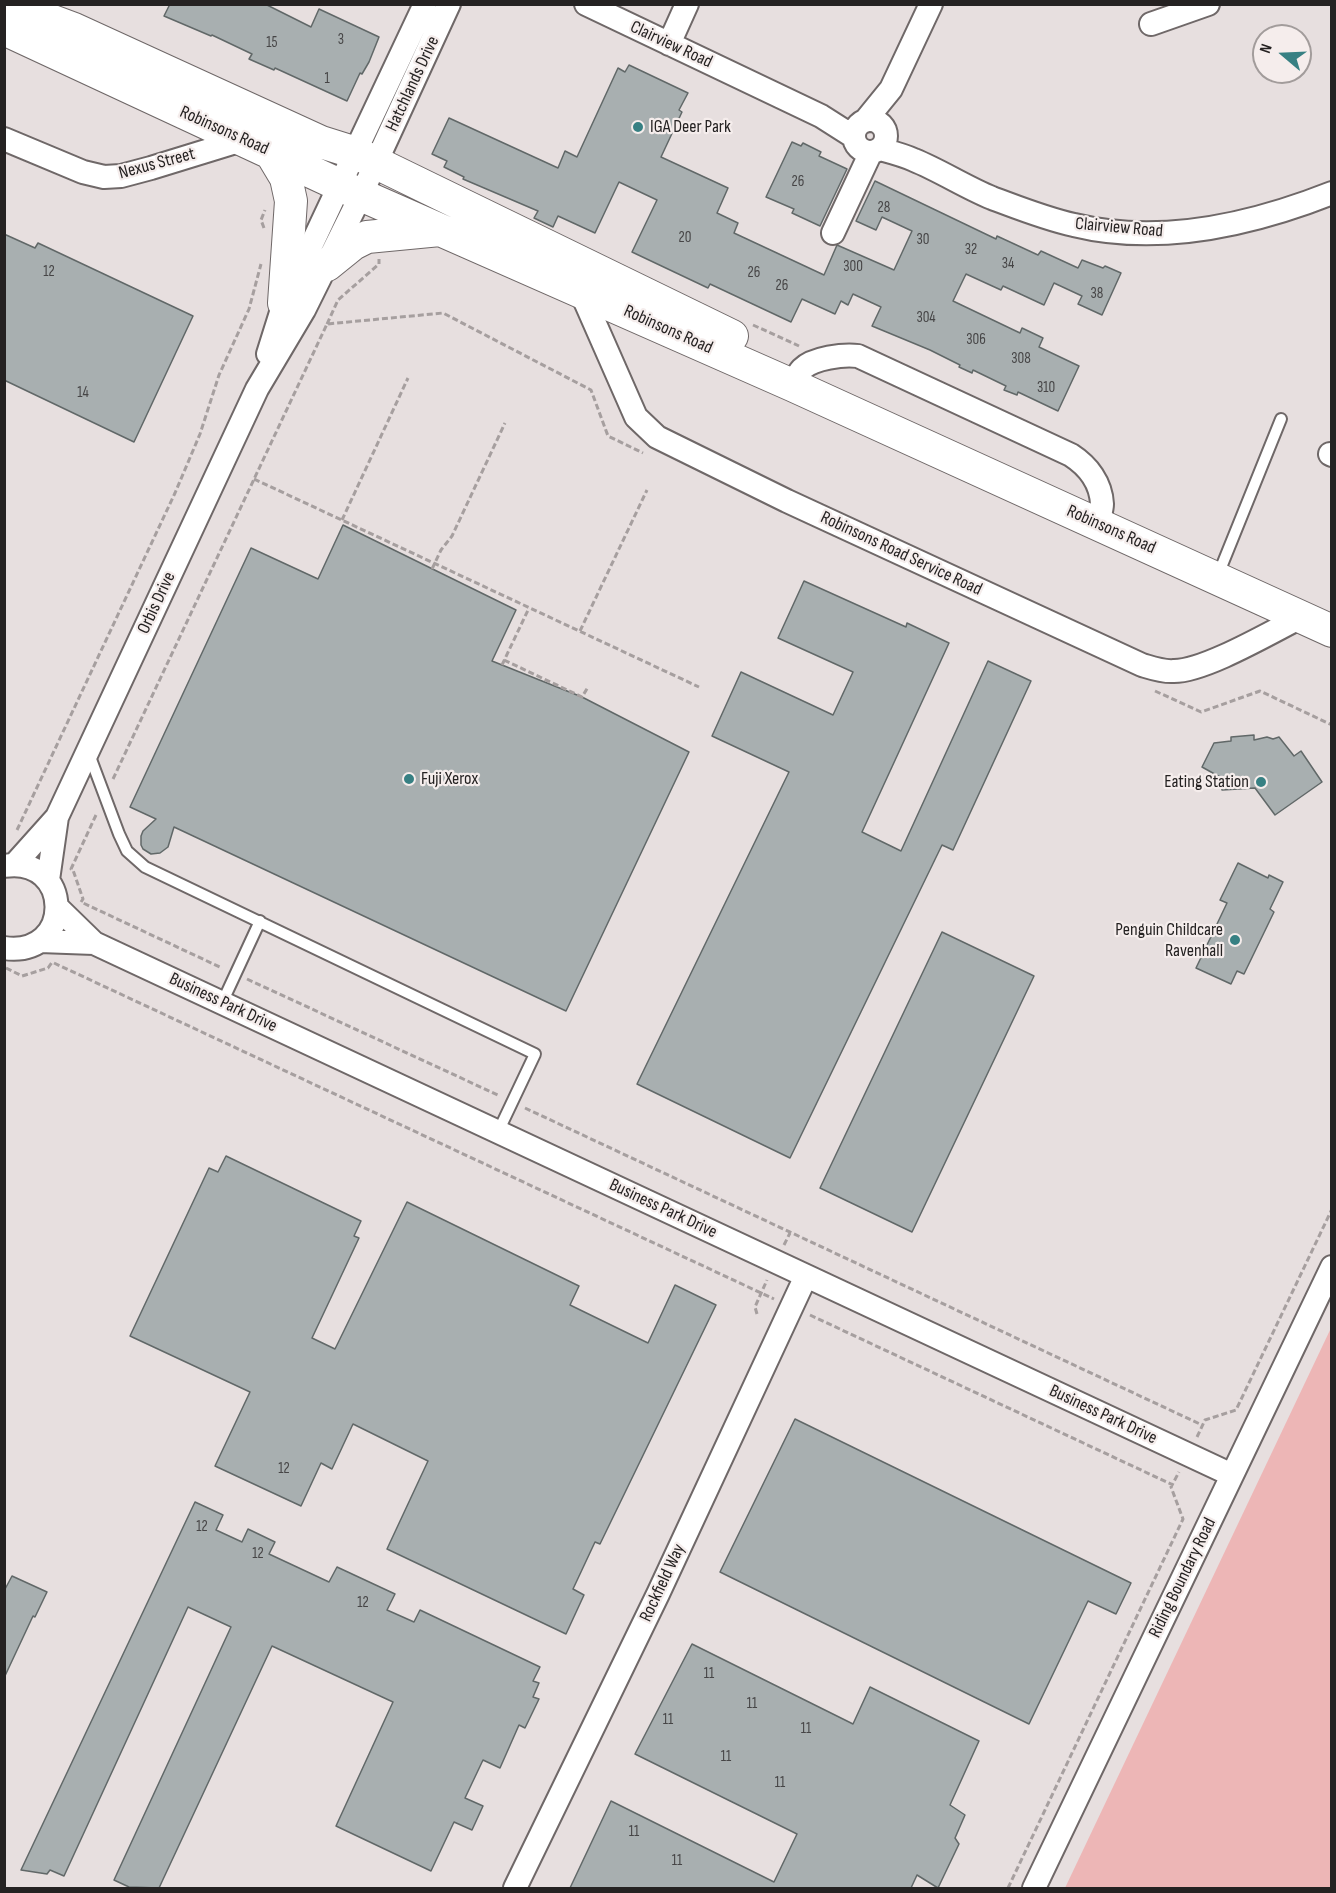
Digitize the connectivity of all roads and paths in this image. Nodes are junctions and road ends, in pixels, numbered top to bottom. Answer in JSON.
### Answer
{"nodes":[{"id":1,"x":7,"y":4,"type":"edge"},
{"id":2,"x":425,"y":4,"type":"edge"},
{"id":3,"x":449,"y":4,"type":"edge"},
{"id":4,"x":586,"y":4,"type":"edge"},
{"id":5,"x":687,"y":4,"type":"edge"},
{"id":6,"x":931,"y":4,"type":"edge"},
{"id":7,"x":1208,"y":4,"type":"edge"},
{"id":8,"x":1151,"y":24,"type":"dead end"},
{"id":9,"x":4,"y":29,"type":"edge"},
{"id":10,"x":669,"y":44,"type":"junction"},
{"id":11,"x":870,"y":137,"type":"junction"},
{"id":12,"x":4,"y":139,"type":"edge"},
{"id":13,"x":242,"y":140,"type":"junction"},
{"id":14,"x":271,"y":153,"type":"junction"},
{"id":15,"x":366,"y":158,"type":"junction"},
{"id":16,"x":351,"y":190,"type":"junction"},
{"id":17,"x":1332,"y":193,"type":"edge"},
{"id":18,"x":291,"y":201,"type":"junction"},
{"id":19,"x":441,"y":230,"type":"junction"},
{"id":20,"x":266,"y":233,"type":"dead end"},
{"id":21,"x":833,"y":233,"type":"dead end"},
{"id":22,"x":261,"y":263,"type":"dead end"},
{"id":23,"x":327,"y":265,"type":"junction"},
{"id":24,"x":581,"y":292,"type":"junction"},
{"id":25,"x":284,"y":303,"type":"junction"},
{"id":26,"x":797,"y":377,"type":"junction"},
{"id":27,"x":408,"y":378,"type":"dead end"},
{"id":28,"x":257,"y":389,"type":"junction"},
{"id":29,"x":1281,"y":419,"type":"dead end"},
{"id":30,"x":505,"y":423,"type":"dead end"},
{"id":31,"x":648,"y":455,"type":"dead end"},
{"id":32,"x":254,"y":479,"type":"junction"},
{"id":33,"x":646,"y":490,"type":"dead end"},
{"id":34,"x":342,"y":520,"type":"junction"},
{"id":35,"x":434,"y":564,"type":"junction"},
{"id":36,"x":432,"y":569,"type":"dead end"},
{"id":37,"x":1220,"y":569,"type":"junction"},
{"id":38,"x":1332,"y":607,"type":"edge"},
{"id":39,"x":529,"y":608,"type":"junction"},
{"id":40,"x":1301,"y":617,"type":"junction"},
{"id":41,"x":1332,"y":631,"type":"edge"},
{"id":42,"x":580,"y":632,"type":"junction"},
{"id":43,"x":504,"y":660,"type":"junction"},
{"id":44,"x":502,"y":665,"type":"dead end"},
{"id":45,"x":588,"y":687,"type":"dead end"},
{"id":46,"x":699,"y":687,"type":"dead end"},
{"id":47,"x":1147,"y":687,"type":"dead end"},
{"id":48,"x":1332,"y":725,"type":"edge"},
{"id":49,"x":88,"y":751,"type":"junction"},
{"id":50,"x":104,"y":798,"type":"junction"},
{"id":51,"x":57,"y":817,"type":"junction"},
{"id":52,"x":13,"y":838,"type":"dead end"},
{"id":53,"x":9,"y":865,"type":"edge"},
{"id":54,"x":48,"y":880,"type":"junction"},
{"id":55,"x":57,"y":907,"type":"junction"},
{"id":56,"x":260,"y":921,"type":"junction"},
{"id":57,"x":40,"y":941,"type":"junction"},
{"id":58,"x":94,"y":943,"type":"junction"},
{"id":59,"x":7,"y":957,"type":"edge"},
{"id":60,"x":235,"y":974,"type":"junction"},
{"id":61,"x":222,"y":1003,"type":"junction"},
{"id":62,"x":513,"y":1102,"type":"junction"},
{"id":63,"x":498,"y":1133,"type":"junction"},
{"id":64,"x":1332,"y":1209,"type":"edge"},
{"id":65,"x":1332,"y":1267,"type":"edge"},
{"id":66,"x":806,"y":1276,"type":"junction"},
{"id":67,"x":791,"y":1306,"type":"junction"},
{"id":68,"x":1202,"y":1425,"type":"junction"},
{"id":69,"x":1188,"y":1455,"type":"junction"},
{"id":70,"x":1232,"y":1475,"type":"junction"},
{"id":71,"x":1173,"y":1485,"type":"junction"},
{"id":72,"x":515,"y":1888,"type":"edge"},
{"id":73,"x":1008,"y":1888,"type":"edge"},
{"id":74,"x":1035,"y":1888,"type":"edge"}],
"edges":[{"from":1,"to":15,"type":"main road","name":"Robinsons Road"},
{"from":2,"to":15,"type":"street","name":"Hatchlands Drive"},
{"from":3,"to":15,"type":"street","name":"Hatchlands Drive"},
{"from":4,"to":10,"type":"street","name":"Clairview Road"},
{"from":5,"to":10,"type":"street"},
{"from":6,"to":11,"type":"street"},
{"from":7,"to":8,"type":"street"},
{"from":9,"to":13,"type":"main road","name":"Robinsons Road"},
{"from":10,"to":11,"type":"street","name":"Clairview Road"},
{"from":11,"to":17,"type":"street","name":"Clairview Road"},
{"from":11,"to":21,"type":"street"},
{"from":12,"to":13,"type":"street","name":"Nexus Street"},
{"from":13,"to":14,"type":"main road","name":"Robinsons Road"},
{"from":14,"to":16,"type":"main road","name":"Robinsons Road"},
{"from":14,"to":18,"type":"main road"},
{"from":15,"to":16,"type":"street"},
{"from":15,"to":26,"type":"main road","name":"Robinsons Road"},
{"from":16,"to":19,"type":"main road","name":"Robinsons Road"},
{"from":16,"to":23,"type":"street","name":"Orbis Drive"},
{"from":16,"to":25,"type":"street","name":"Orbis Drive"},
{"from":18,"to":20,"type":"path"},
{"from":18,"to":25,"type":"main road"},
{"from":19,"to":23,"type":"main road"},
{"from":19,"to":24,"type":"main road","name":"Robinsons Road"},
{"from":22,"to":52,"type":"path"},
{"from":23,"to":28,"type":"street","name":"Orbis Drive"},
{"from":24,"to":26,"type":"main road","name":"Robinsons Road"},
{"from":24,"to":40,"type":"street","name":"Robinsons Road Service Road"},
{"from":25,"to":28,"type":"street","name":"Orbis Drive"},
{"from":26,"to":37,"type":"main road","name":"Robinsons Road"},
{"from":27,"to":34,"type":"path"},
{"from":28,"to":49,"type":"street","name":"Orbis Drive"},
{"from":29,"to":37,"type":"lane"},
{"from":30,"to":35,"type":"path"},
{"from":31,"to":32,"type":"path"},
{"from":32,"to":34,"type":"path"},
{"from":32,"to":50,"type":"path"},
{"from":33,"to":42,"type":"path"},
{"from":34,"to":35,"type":"path"},
{"from":35,"to":36,"type":"path"},
{"from":35,"to":39,"type":"path"},
{"from":37,"to":38,"type":"main road","name":"Robinsons Road"},
{"from":37,"to":40,"type":"main road","name":"Robinsons Road"},
{"from":39,"to":42,"type":"path"},
{"from":39,"to":43,"type":"path"},
{"from":40,"to":41,"type":"main road","name":"Robinsons Road"},
{"from":42,"to":46,"type":"path"},
{"from":43,"to":44,"type":"path"},
{"from":43,"to":45,"type":"path"},
{"from":47,"to":48,"type":"path"},
{"from":49,"to":50,"type":"lane"},
{"from":49,"to":51,"type":"street","name":"Orbis Drive"},
{"from":50,"to":56,"type":"lane"},
{"from":50,"to":60,"type":"path"},
{"from":51,"to":53,"type":"street","name":"Orbis Drive"},
{"from":51,"to":54,"type":"street","name":"Orbis Drive"},
{"from":53,"to":54,"type":"street"},
{"from":54,"to":55,"type":"street"},
{"from":55,"to":57,"type":"street"},
{"from":55,"to":58,"type":"street","name":"Business Park Drive"},
{"from":56,"to":60,"type":"lane"},
{"from":56,"to":62,"type":"lane"},
{"from":57,"to":58,"type":"street","name":"Business Park Drive"},
{"from":57,"to":59,"type":"street"},
{"from":58,"to":61,"type":"street","name":"Business Park Drive"},
{"from":59,"to":67,"type":"path"},
{"from":60,"to":61,"type":"lane"},
{"from":60,"to":62,"type":"path"},
{"from":61,"to":63,"type":"street","name":"Business Park Drive"},
{"from":62,"to":63,"type":"lane"},
{"from":62,"to":68,"type":"path"},
{"from":63,"to":66,"type":"street","name":"Business Park Drive"},
{"from":64,"to":68,"type":"path"},
{"from":65,"to":70,"type":"street","name":"Riding Boundary Road"},
{"from":66,"to":67,"type":"street","name":"Rockfield Way"},
{"from":66,"to":69,"type":"street","name":"Business Park Drive"},
{"from":67,"to":71,"type":"path"},
{"from":67,"to":72,"type":"street","name":"Rockfield Way"},
{"from":68,"to":69,"type":"path"},
{"from":69,"to":70,"type":"street","name":"Business Park Drive"},
{"from":69,"to":71,"type":"path"},
{"from":70,"to":74,"type":"street","name":"Riding Boundary Road"},
{"from":71,"to":73,"type":"path"}]}
